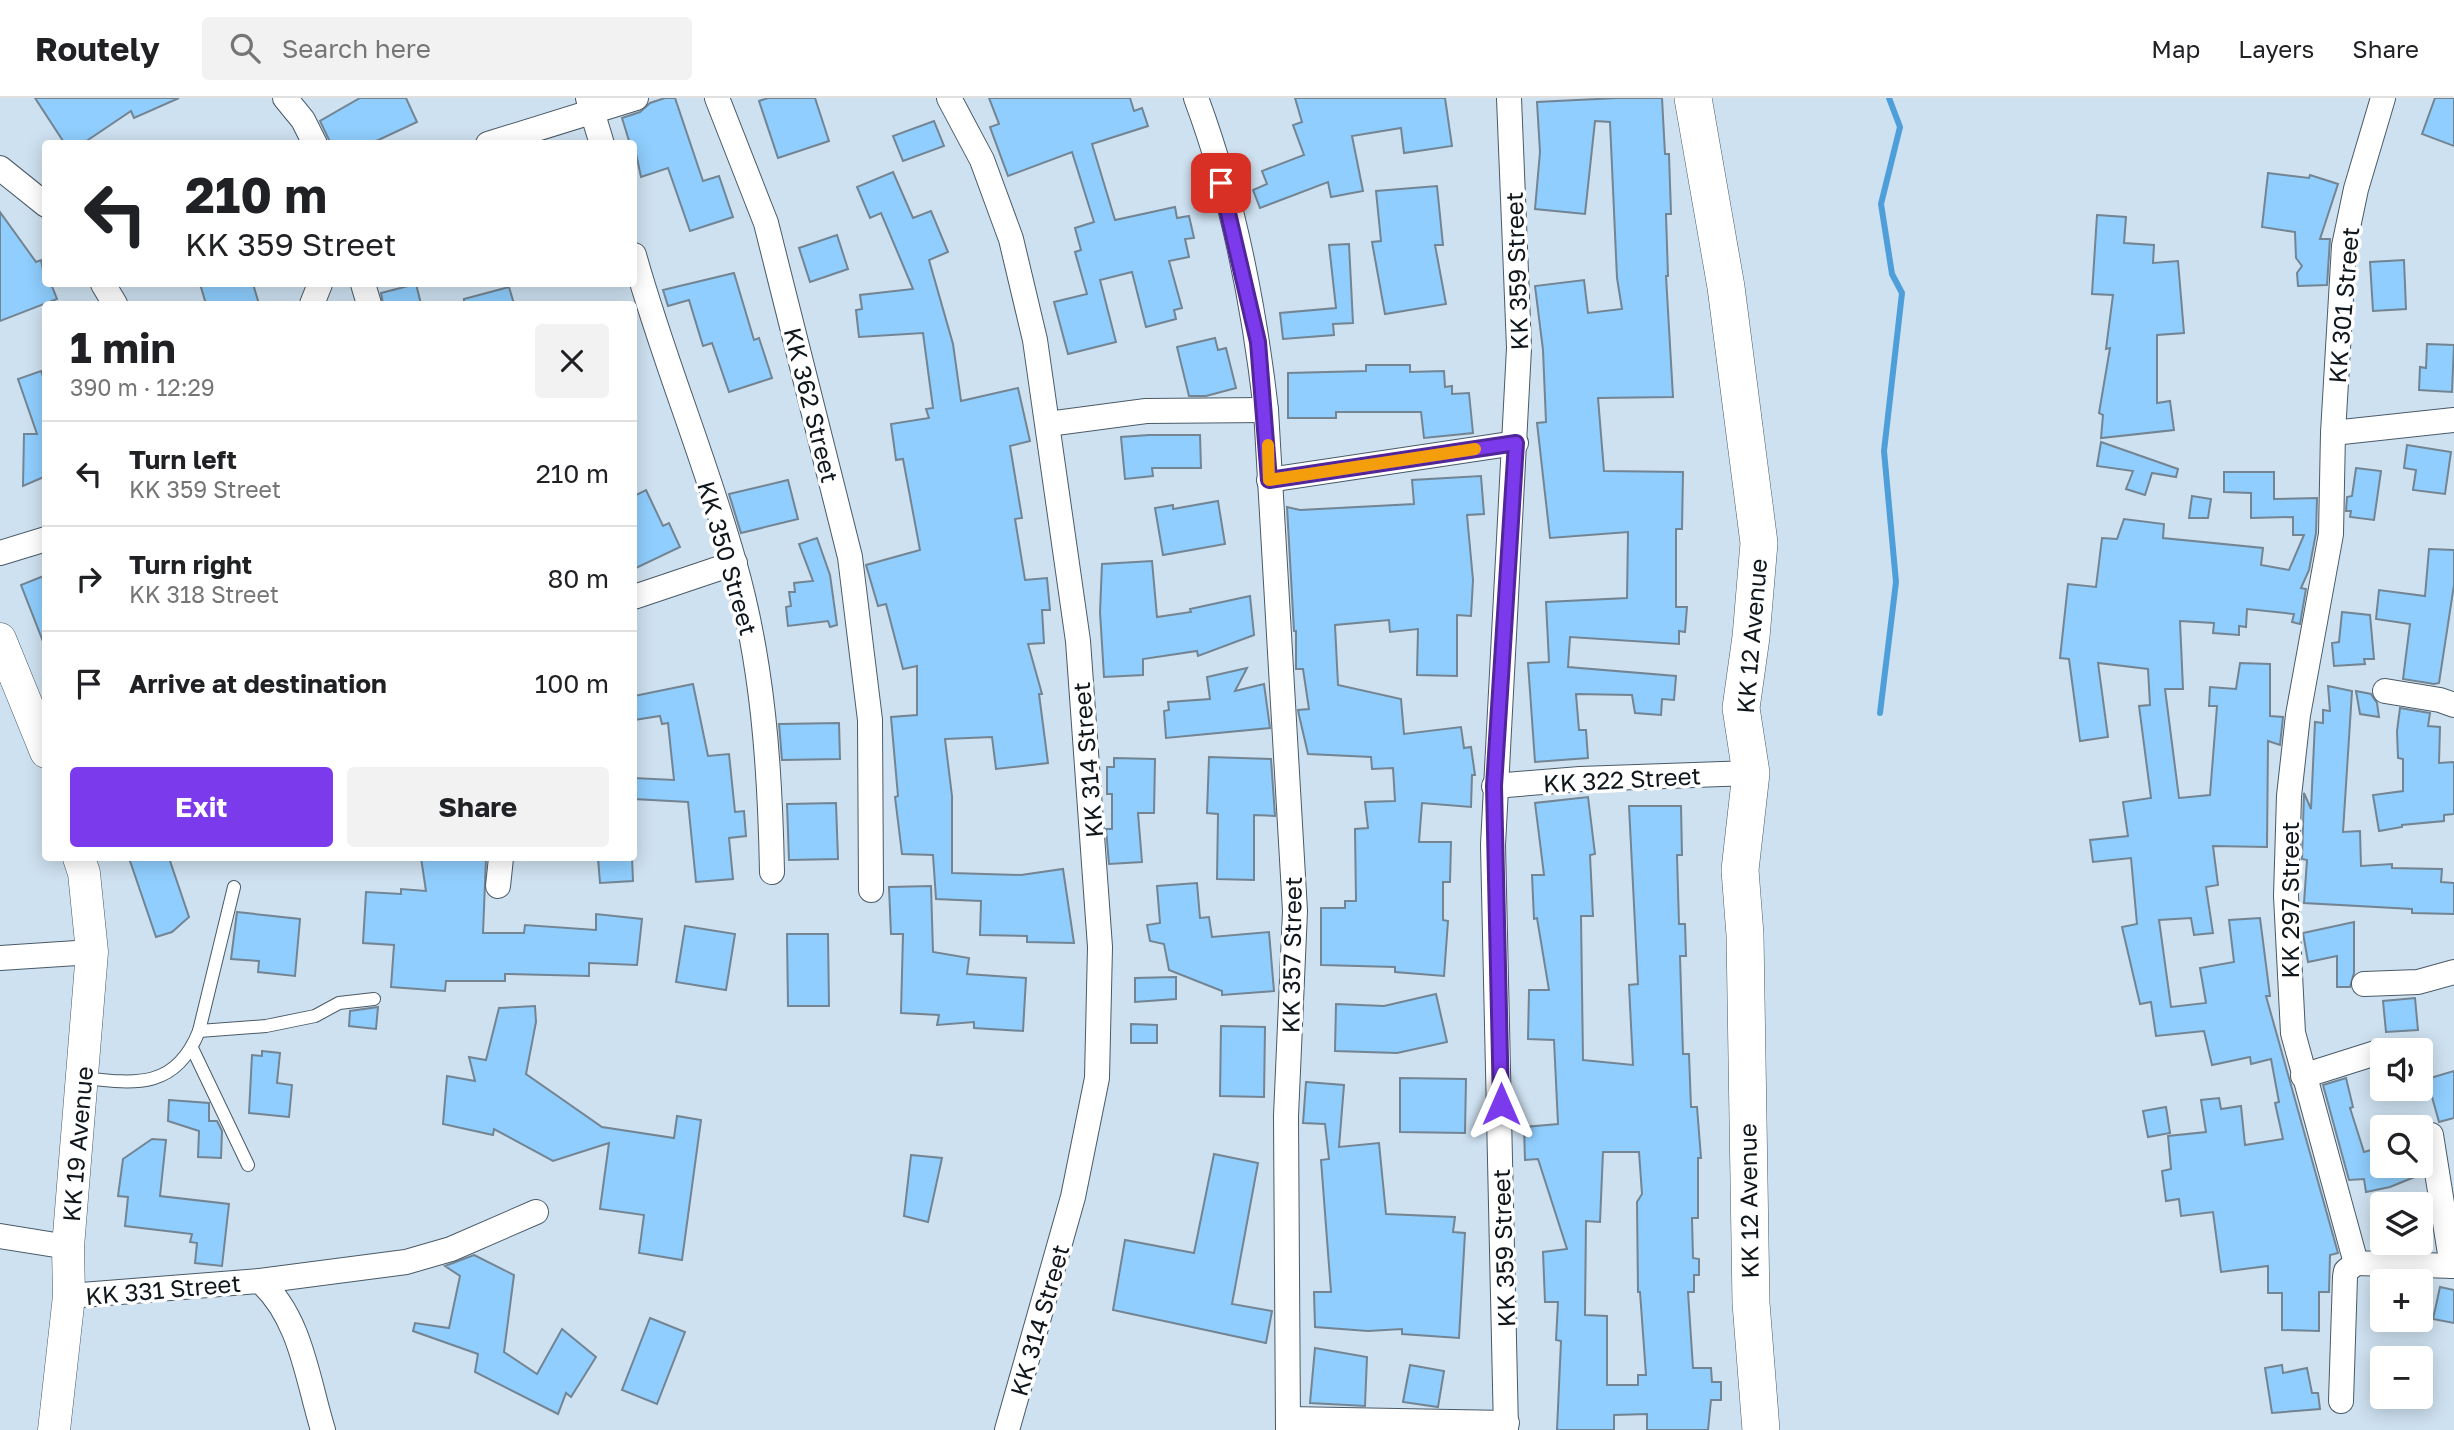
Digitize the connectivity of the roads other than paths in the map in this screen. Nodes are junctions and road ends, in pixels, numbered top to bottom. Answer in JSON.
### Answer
{"nodes":[{"id":1,"x":285,"y":98,"type":"edge"},
{"id":2,"x":636,"y":98,"type":"edge"},
{"id":3,"x":717,"y":98,"type":"edge"},
{"id":4,"x":949,"y":98,"type":"edge"},
{"id":5,"x":1196,"y":98,"type":"edge"},
{"id":6,"x":1509,"y":98,"type":"edge"},
{"id":7,"x":1693,"y":98,"type":"edge"},
{"id":8,"x":2383,"y":98,"type":"edge"},
{"id":9,"x":591,"y":105,"type":"edge"},
{"id":10,"x":313,"y":140,"type":"edge"},
{"id":11,"x":499,"y":140,"type":"edge"},
{"id":12,"x":601,"y":140,"type":"edge"},
{"id":13,"x":0,"y":168,"type":"edge"},
{"id":14,"x":42,"y":202,"type":"edge"},
{"id":15,"x":637,"y":264,"type":"edge"},
{"id":16,"x":1266,"y":410,"type":"junction"},
{"id":17,"x":2454,"y":420,"type":"edge"},
{"id":18,"x":1048,"y":424,"type":"junction"},
{"id":19,"x":2333,"y":433,"type":"junction"},
{"id":20,"x":1516,"y":443,"type":"junction"},
{"id":21,"x":1269,"y":480,"type":"junction"},
{"id":22,"x":42,"y":540,"type":"edge"},
{"id":23,"x":0,"y":553,"type":"edge"},
{"id":24,"x":735,"y":563,"type":"junction"},
{"id":25,"x":637,"y":596,"type":"edge"},
{"id":26,"x":0,"y":639,"type":"edge"},
{"id":27,"x":2385,"y":691,"type":"dead end"},
{"id":28,"x":2454,"y":705,"type":"edge"},
{"id":29,"x":42,"y":742,"type":"edge"},
{"id":30,"x":1751,"y":773,"type":"junction"},
{"id":31,"x":1494,"y":786,"type":"junction"},
{"id":32,"x":79,"y":861,"type":"edge"},
{"id":33,"x":501,"y":861,"type":"edge"},
{"id":34,"x":772,"y":872,"type":"dead end"},
{"id":35,"x":498,"y":886,"type":"dead end"},
{"id":36,"x":234,"y":887,"type":"dead end"},
{"id":37,"x":871,"y":890,"type":"dead end"},
{"id":38,"x":92,"y":952,"type":"junction"},
{"id":39,"x":0,"y":958,"type":"edge"},
{"id":40,"x":2454,"y":972,"type":"edge"},
{"id":41,"x":2364,"y":985,"type":"dead end"},
{"id":42,"x":373,"y":999,"type":"dead end"},
{"id":43,"x":199,"y":1031,"type":"junction"},
{"id":44,"x":192,"y":1048,"type":"junction"},
{"id":45,"x":2370,"y":1055,"type":"edge"},
{"id":46,"x":2303,"y":1076,"type":"junction"},
{"id":47,"x":83,"y":1078,"type":"junction"},
{"id":48,"x":2433,"y":1147,"type":"edge"},
{"id":49,"x":248,"y":1165,"type":"dead end"},
{"id":50,"x":536,"y":1212,"type":"dead end"},
{"id":51,"x":0,"y":1236,"type":"edge"},
{"id":52,"x":68,"y":1247,"type":"junction"},
{"id":53,"x":2356,"y":1263,"type":"junction"},
{"id":54,"x":2453,"y":1266,"type":"edge"},
{"id":55,"x":260,"y":1281,"type":"junction"},
{"id":56,"x":69,"y":1296,"type":"junction"},
{"id":57,"x":2341,"y":1401,"type":"dead end"},
{"id":58,"x":1288,"y":1424,"type":"edge"},
{"id":59,"x":1507,"y":1426,"type":"edge"},
{"id":60,"x":54,"y":1430,"type":"edge"},
{"id":61,"x":323,"y":1430,"type":"edge"},
{"id":62,"x":1007,"y":1430,"type":"edge"},
{"id":63,"x":1761,"y":1430,"type":"edge"}],
"edges":[{"from":1,"to":10,"type":"street"},
{"from":2,"to":9,"type":"street"},
{"from":3,"to":37,"type":"street","name":"KK 362 Street"},
{"from":4,"to":18,"type":"street","name":"KK 314 Street"},
{"from":5,"to":16,"type":"street","name":"KK 357 Street"},
{"from":6,"to":20,"type":"street","name":"KK 359 Street"},
{"from":7,"to":30,"type":"main road","name":"KK 12 Avenue"},
{"from":8,"to":19,"type":"street","name":"KK 301 Street"},
{"from":9,"to":11,"type":"street"},
{"from":9,"to":12,"type":"street"},
{"from":13,"to":14,"type":"street"},
{"from":15,"to":24,"type":"street","name":"KK 350 Street"},
{"from":16,"to":18,"type":"street"},
{"from":16,"to":21,"type":"street","name":"KK 357 Street"},
{"from":17,"to":19,"type":"street"},
{"from":18,"to":62,"type":"street","name":"KK 314 Street"},
{"from":19,"to":46,"type":"street","name":"KK 297 Street"},
{"from":20,"to":21,"type":"street"},
{"from":20,"to":31,"type":"street","name":"KK 359 Street"},
{"from":21,"to":58,"type":"street","name":"KK 357 Street"},
{"from":22,"to":23,"type":"street"},
{"from":24,"to":25,"type":"street"},
{"from":24,"to":34,"type":"street","name":"KK 350 Street"},
{"from":26,"to":29,"type":"street"},
{"from":27,"to":28,"type":"street"},
{"from":30,"to":31,"type":"street","name":"KK 322 Street"},
{"from":30,"to":63,"type":"main road","name":"KK 12 Avenue"},
{"from":31,"to":59,"type":"street","name":"KK 359 Street"},
{"from":32,"to":38,"type":"street","name":"KK 19 Avenue"},
{"from":33,"to":35,"type":"street"},
{"from":36,"to":43,"type":"lane"},
{"from":38,"to":39,"type":"street"},
{"from":38,"to":47,"type":"street","name":"KK 19 Avenue"},
{"from":40,"to":41,"type":"street"},
{"from":42,"to":43,"type":"lane"},
{"from":43,"to":44,"type":"lane"},
{"from":44,"to":47,"type":"lane"},
{"from":44,"to":49,"type":"lane"},
{"from":45,"to":46,"type":"street"},
{"from":46,"to":53,"type":"street","name":"KK 297 Street"},
{"from":47,"to":52,"type":"street","name":"KK 19 Avenue"},
{"from":48,"to":54,"type":"street"},
{"from":50,"to":55,"type":"street"},
{"from":51,"to":52,"type":"street"},
{"from":52,"to":56,"type":"street","name":"KK 19 Avenue"},
{"from":53,"to":54,"type":"street"},
{"from":53,"to":57,"type":"street"},
{"from":55,"to":56,"type":"street","name":"KK 331 Street"},
{"from":55,"to":61,"type":"street","name":"KK 331 Street"},
{"from":56,"to":60,"type":"street","name":"KK 19 Avenue"},
{"from":58,"to":59,"type":"street","name":"KK 359 Street"}]}
